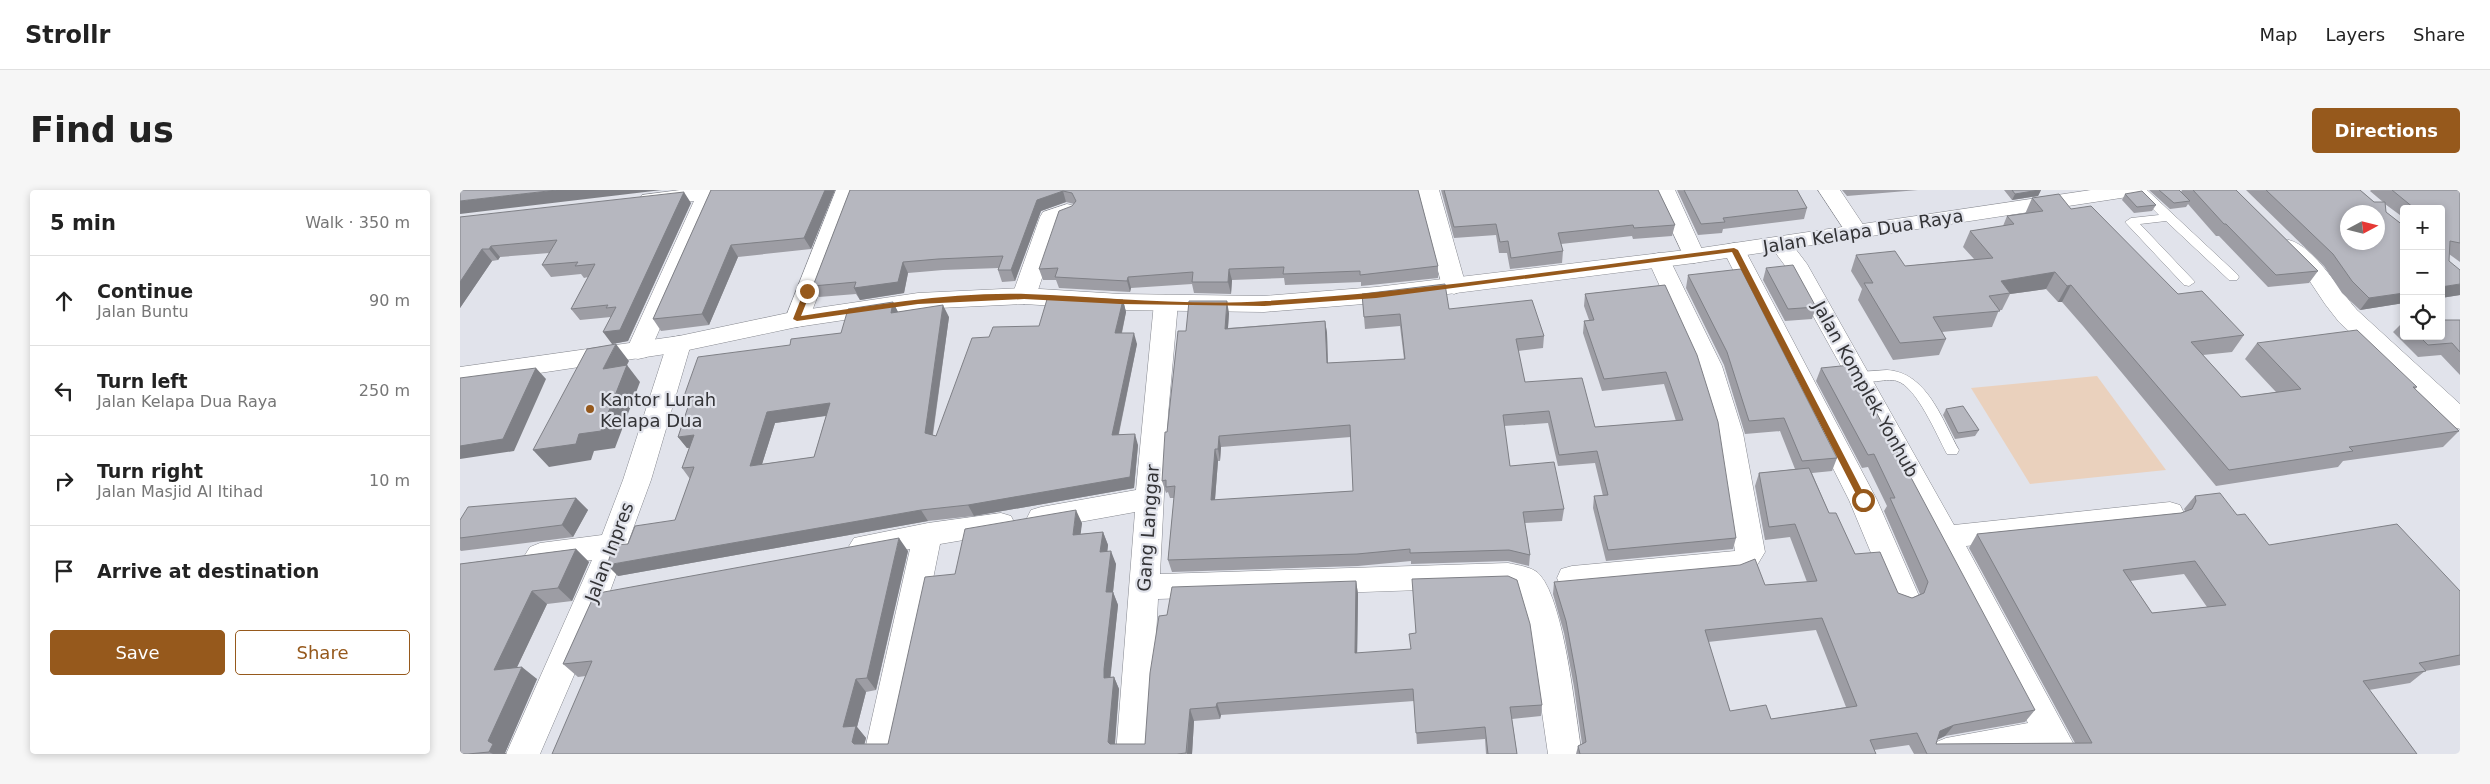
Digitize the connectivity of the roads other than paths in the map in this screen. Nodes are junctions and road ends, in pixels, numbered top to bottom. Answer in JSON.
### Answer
{"nodes":[{"id":1,"x":735,"y":190,"type":"edge"},
{"id":2,"x":847,"y":190,"type":"edge"},
{"id":3,"x":1428,"y":190,"type":"edge"},
{"id":4,"x":1664,"y":190,"type":"edge"},
{"id":5,"x":1829,"y":190,"type":"edge"},
{"id":6,"x":2134,"y":190,"type":"edge"},
{"id":7,"x":2140,"y":190,"type":"edge"},
{"id":8,"x":708,"y":194,"type":"junction"},
{"id":9,"x":629,"y":203,"type":"edge"},
{"id":10,"x":1067,"y":211,"type":"edge"},
{"id":11,"x":2169,"y":217,"type":"junction"},
{"id":12,"x":2273,"y":231,"type":"edge"},
{"id":13,"x":1857,"y":232,"type":"junction"},
{"id":14,"x":1780,"y":244,"type":"junction"},
{"id":15,"x":1734,"y":250,"type":"junction"},
{"id":16,"x":1694,"y":256,"type":"junction"},
{"id":17,"x":1659,"y":260,"type":"junction"},
{"id":18,"x":2233,"y":277,"type":"dead end"},
{"id":19,"x":2189,"y":282,"type":"dead end"},
{"id":20,"x":1454,"y":286,"type":"junction"},
{"id":21,"x":1024,"y":296,"type":"junction"},
{"id":22,"x":1166,"y":303,"type":"junction"},
{"id":23,"x":797,"y":319,"type":"junction"},
{"id":24,"x":679,"y":344,"type":"junction"},
{"id":25,"x":638,"y":351,"type":"junction"},
{"id":26,"x":460,"y":376,"type":"edge"},
{"id":27,"x":1860,"y":377,"type":"junction"},
{"id":28,"x":2460,"y":419,"type":"edge"},
{"id":29,"x":1952,"y":450,"type":"dead end"},
{"id":30,"x":1150,"y":498,"type":"junction"},
{"id":31,"x":2170,"y":513,"type":"edge"},
{"id":32,"x":928,"y":534,"type":"junction"},
{"id":33,"x":1947,"y":537,"type":"junction"},
{"id":34,"x":610,"y":546,"type":"junction"},
{"id":35,"x":840,"y":550,"type":"edge"},
{"id":36,"x":516,"y":558,"type":"edge"},
{"id":37,"x":1572,"y":578,"type":"edge"},
{"id":38,"x":1144,"y":587,"type":"junction"},
{"id":39,"x":629,"y":588,"type":"edge"},
{"id":40,"x":594,"y":594,"type":"junction"},
{"id":41,"x":1904,"y":596,"type":"edge"},
{"id":42,"x":2056,"y":744,"type":"edge"},
{"id":43,"x":523,"y":754,"type":"edge"},
{"id":44,"x":882,"y":754,"type":"edge"},
{"id":45,"x":1134,"y":754,"type":"edge"},
{"id":46,"x":1565,"y":754,"type":"edge"},
{"id":47,"x":1946,"y":754,"type":"edge"}],
"edges":[{"from":1,"to":8,"type":"street"},
{"from":2,"to":23,"type":"street"},
{"from":3,"to":20,"type":"street"},
{"from":4,"to":16,"type":"street"},
{"from":5,"to":13,"type":"street"},
{"from":6,"to":13,"type":"street","name":"Jalan Kelapa Dua Raya"},
{"from":7,"to":11,"type":"lane"},
{"from":8,"to":9,"type":"street"},
{"from":8,"to":25,"type":"street"},
{"from":10,"to":21,"type":"street"},
{"from":11,"to":18,"type":"lane"},
{"from":11,"to":19,"type":"lane"},
{"from":12,"to":28,"type":"street"},
{"from":13,"to":14,"type":"street","name":"Jalan Kelapa Dua Raya"},
{"from":14,"to":15,"type":"street","name":"Jalan Kelapa Dua Raya"},
{"from":14,"to":27,"type":"street","name":"Jalan Komplek Yonhub"},
{"from":15,"to":16,"type":"street","name":"Jalan Kelapa Dua Raya"},
{"from":15,"to":41,"type":"street"},
{"from":16,"to":17,"type":"street","name":"Jalan Kelapa Dua Raya"},
{"from":17,"to":20,"type":"street","name":"Jalan Kelapa Dua Raya"},
{"from":17,"to":37,"type":"street"},
{"from":20,"to":22,"type":"street","name":"Jalan Kelapa Dua Raya"},
{"from":21,"to":22,"type":"street","name":"Jalan Kelapa Dua Raya"},
{"from":21,"to":23,"type":"street","name":"Jalan Kelapa Dua Raya"},
{"from":22,"to":30,"type":"street","name":"Gang Langgar"},
{"from":23,"to":24,"type":"street","name":"Jalan Kelapa Dua Raya"},
{"from":24,"to":25,"type":"street","name":"Jalan Kelapa Dua Raya"},
{"from":24,"to":34,"type":"street","name":"Jalan Inpres"},
{"from":25,"to":26,"type":"street","name":"Jalan Kelapa Dua Raya"},
{"from":27,"to":29,"type":"lane"},
{"from":27,"to":33,"type":"street","name":"Jalan Komplek Yonhub"},
{"from":30,"to":32,"type":"street"},
{"from":30,"to":38,"type":"street","name":"Gang Langgar"},
{"from":31,"to":33,"type":"street"},
{"from":32,"to":35,"type":"street"},
{"from":32,"to":44,"type":"street"},
{"from":33,"to":42,"type":"street","name":"Jalan Komplek Yonhub"},
{"from":34,"to":36,"type":"street"},
{"from":34,"to":40,"type":"street","name":"Jalan Inpres"},
{"from":38,"to":45,"type":"street","name":"Gang Langgar"},
{"from":38,"to":46,"type":"street"},
{"from":39,"to":40,"type":"street"},
{"from":40,"to":43,"type":"street","name":"Jalan Inpres"},
{"from":42,"to":47,"type":"street"}]}
